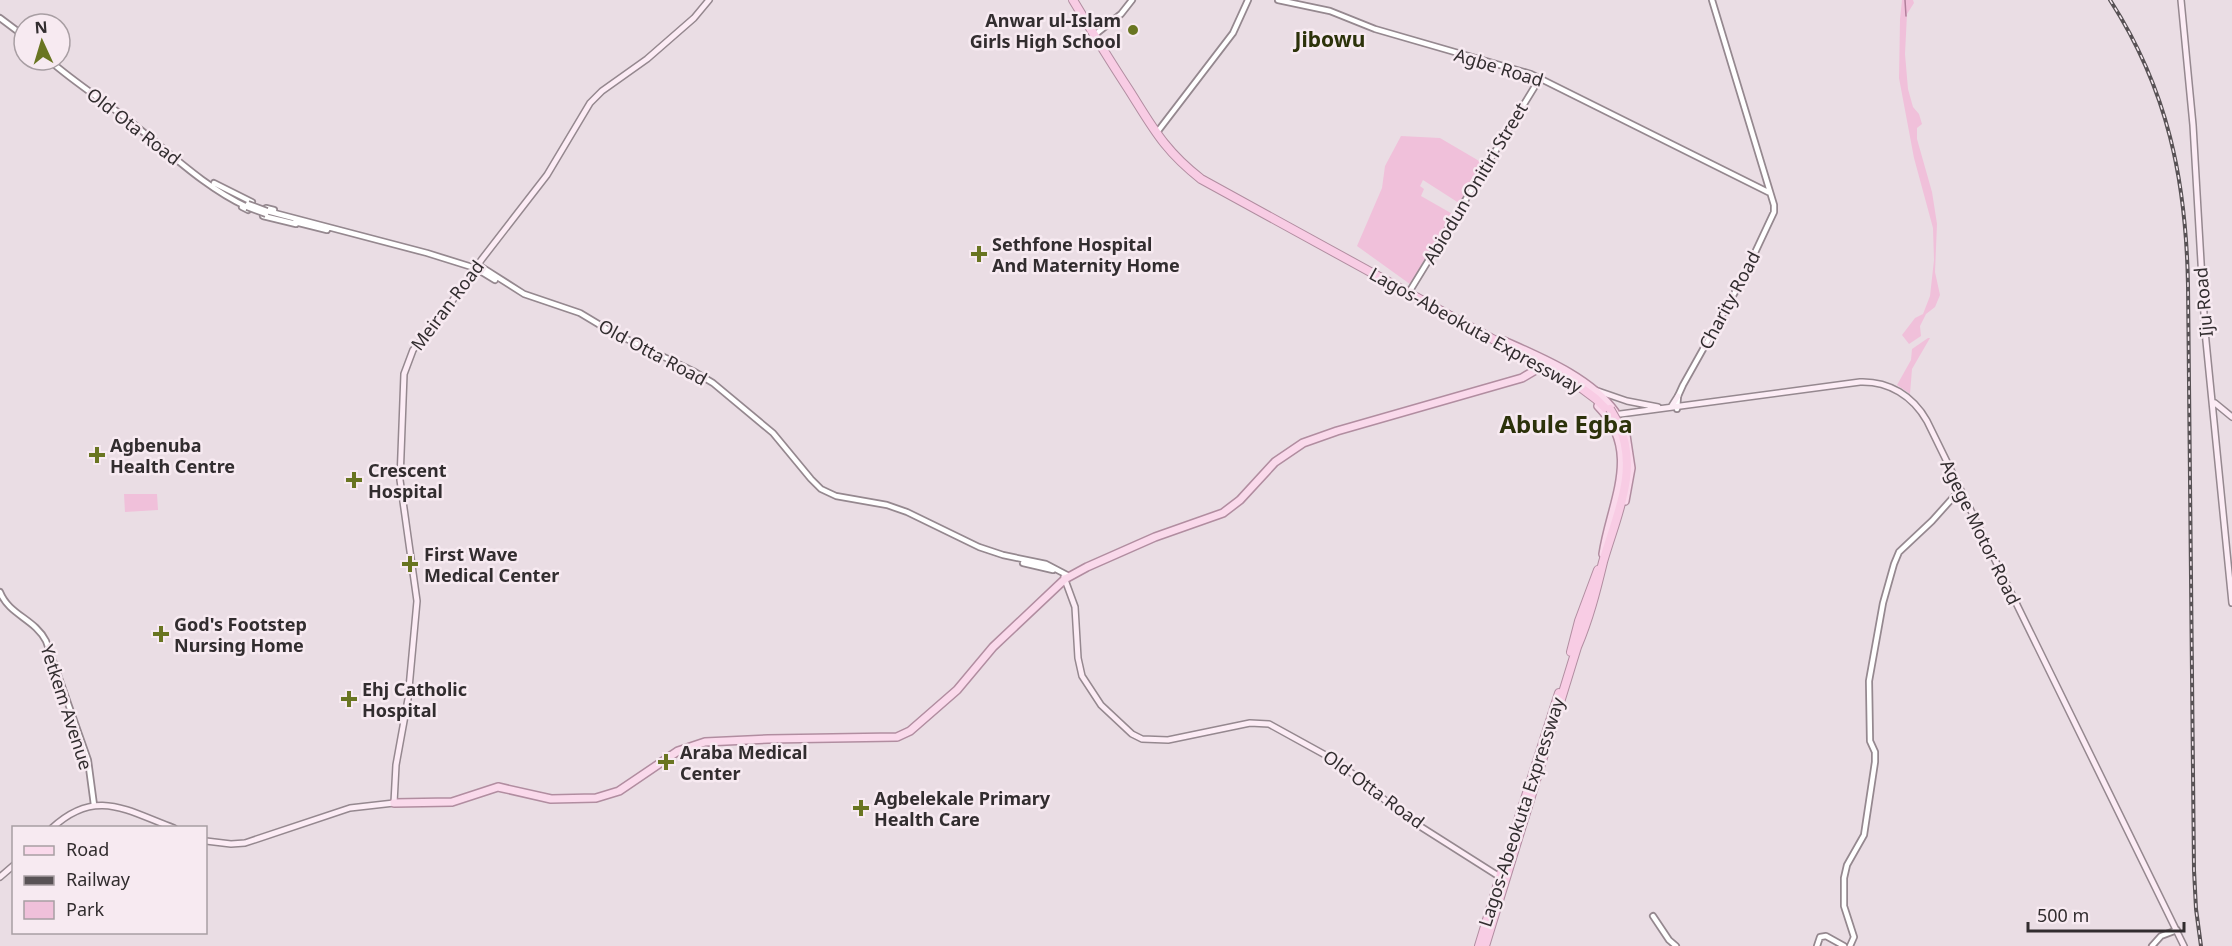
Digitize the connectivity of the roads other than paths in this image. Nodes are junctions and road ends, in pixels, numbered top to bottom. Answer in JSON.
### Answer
{"nodes":[{"id":1,"x":710,"y":0,"type":"edge"},
{"id":2,"x":1075,"y":0,"type":"edge"},
{"id":3,"x":1132,"y":0,"type":"edge"},
{"id":4,"x":1248,"y":0,"type":"edge"},
{"id":5,"x":1278,"y":0,"type":"edge"},
{"id":6,"x":1712,"y":0,"type":"edge"},
{"id":7,"x":2182,"y":0,"type":"edge"},
{"id":8,"x":0,"y":19,"type":"edge"},
{"id":9,"x":12,"y":28,"type":"edge"},
{"id":10,"x":1097,"y":33,"type":"junction"},
{"id":11,"x":65,"y":72,"type":"edge"},
{"id":12,"x":1540,"y":78,"type":"junction"},
{"id":13,"x":1158,"y":131,"type":"junction"},
{"id":14,"x":212,"y":184,"type":"junction"},
{"id":15,"x":1772,"y":194,"type":"junction"},
{"id":16,"x":313,"y":225,"type":"junction"},
{"id":17,"x":476,"y":268,"type":"junction"},
{"id":18,"x":1411,"y":289,"type":"junction"},
{"id":19,"x":2205,"y":304,"type":"junction"},
{"id":20,"x":1504,"y":343,"type":"junction"},
{"id":21,"x":1538,"y":367,"type":"junction"},
{"id":22,"x":1595,"y":390,"type":"junction"},
{"id":23,"x":1892,"y":390,"type":"junction"},
{"id":24,"x":1679,"y":397,"type":"junction"},
{"id":25,"x":2215,"y":406,"type":"junction"},
{"id":26,"x":1671,"y":407,"type":"junction"},
{"id":27,"x":1679,"y":407,"type":"junction"},
{"id":28,"x":1662,"y":408,"type":"junction"},
{"id":29,"x":1633,"y":414,"type":"junction"},
{"id":30,"x":1613,"y":417,"type":"junction"},
{"id":31,"x":2232,"y":418,"type":"edge"},
{"id":32,"x":1958,"y":492,"type":"junction"},
{"id":33,"x":2230,"y":552,"type":"edge"},
{"id":34,"x":1602,"y":562,"type":"junction"},
{"id":35,"x":1066,"y":577,"type":"junction"},
{"id":36,"x":2232,"y":581,"type":"edge"},
{"id":37,"x":0,"y":592,"type":"edge"},
{"id":38,"x":2232,"y":603,"type":"edge"},
{"id":39,"x":2098,"y":776,"type":"junction"},
{"id":40,"x":395,"y":802,"type":"junction"},
{"id":41,"x":94,"y":805,"type":"junction"},
{"id":42,"x":56,"y":826,"type":"edge"},
{"id":43,"x":57,"y":826,"type":"edge"},
{"id":44,"x":163,"y":826,"type":"edge"},
{"id":45,"x":169,"y":826,"type":"edge"},
{"id":46,"x":208,"y":840,"type":"edge"},
{"id":47,"x":12,"y":865,"type":"edge"},
{"id":48,"x":0,"y":875,"type":"edge"},
{"id":49,"x":1501,"y":876,"type":"junction"},
{"id":50,"x":1653,"y":916,"type":"dead end"},
{"id":51,"x":2175,"y":931,"type":"junction"},
{"id":52,"x":1479,"y":946,"type":"edge"},
{"id":53,"x":1485,"y":946,"type":"edge"},
{"id":54,"x":1676,"y":946,"type":"edge"},
{"id":55,"x":1817,"y":946,"type":"edge"},
{"id":56,"x":1844,"y":946,"type":"edge"},
{"id":57,"x":1850,"y":946,"type":"edge"},
{"id":58,"x":2152,"y":946,"type":"edge"},
{"id":59,"x":2183,"y":946,"type":"edge"}],
"edges":[{"from":1,"to":17,"type":"main road","name":"Meiran Road"},
{"from":2,"to":10,"type":"highway","name":"Lagos-Abeokuta Expressway"},
{"from":2,"to":20,"type":"highway","name":"Lagos-Abeokuta Expressway"},
{"from":3,"to":10,"type":"street"},
{"from":4,"to":13,"type":"street"},
{"from":5,"to":12,"type":"street","name":"Agbe Road"},
{"from":6,"to":15,"type":"street","name":"Charity Road"},
{"from":7,"to":19,"type":"main road","name":"Iju Road"},
{"from":8,"to":9,"type":"street"},
{"from":10,"to":13,"type":"highway","name":"Lagos-Abeokuta Expressway"},
{"from":11,"to":14,"type":"street","name":"Old Ota Road"},
{"from":12,"to":15,"type":"street","name":"Agbe Road"},
{"from":12,"to":18,"type":"street","name":"Abiodun Onitiri Street"},
{"from":13,"to":18,"type":"highway","name":"Lagos-Abeokuta Expressway"},
{"from":14,"to":14,"type":"street"},
{"from":14,"to":16,"type":"street","bridge":true},
{"from":15,"to":24,"type":"street","name":"Charity Road"},
{"from":16,"to":16,"type":"street"},
{"from":16,"to":17,"type":"street","name":"Old Otta Road"},
{"from":17,"to":35,"type":"street","name":"Old Otta Road"},
{"from":17,"to":40,"type":"main road","name":"Meiran Road"},
{"from":18,"to":20,"type":"highway","name":"Lagos-Abeokuta Expressway"},
{"from":19,"to":25,"type":"main road","name":"Iju Road"},
{"from":19,"to":38,"type":"main road","name":"Iju Road"},
{"from":20,"to":21,"type":"main road"},
{"from":20,"to":22,"type":"main road"},
{"from":20,"to":30,"type":"highway","name":"Lagos-Abeokuta Expressway"},
{"from":21,"to":30,"type":"main road"},
{"from":21,"to":35,"type":"main road"},
{"from":22,"to":28,"type":"main road"},
{"from":22,"to":30,"type":"main road"},
{"from":23,"to":27,"type":"main road"},
{"from":23,"to":32,"type":"main road","name":"Agege Motor Road"},
{"from":23,"to":39,"type":"main road","name":"Agege Motor Road"},
{"from":24,"to":26,"type":"main road"},
{"from":24,"to":27,"type":"main road"},
{"from":25,"to":31,"type":"main road"},
{"from":25,"to":33,"type":"main road","name":"Iju Road"},
{"from":26,"to":27,"type":"main road"},
{"from":26,"to":28,"type":"main road"},
{"from":27,"to":29,"type":"main road"},
{"from":28,"to":29,"type":"main road"},
{"from":29,"to":30,"type":"main road"},
{"from":30,"to":34,"type":"highway","name":"Lagos-Abeokuta Expressway"},
{"from":32,"to":39,"type":"main road","name":"Agege Motor Road"},
{"from":32,"to":57,"type":"street"},
{"from":33,"to":36,"type":"main road","name":"Iju Road"},
{"from":34,"to":49,"type":"highway","name":"Lagos-Abeokuta Expressway"},
{"from":34,"to":53,"type":"highway","name":"Lagos-Abeokuta Expressway"},
{"from":35,"to":40,"type":"main road"},
{"from":35,"to":49,"type":"main road","name":"Old Otta Road"},
{"from":35,"to":49,"type":"main road","name":"Old Otta Road"},
{"from":37,"to":41,"type":"street","name":"Yetkem Avenue"},
{"from":39,"to":51,"type":"main road","name":"Agege Motor Road"},
{"from":40,"to":46,"type":"main road"},
{"from":41,"to":42,"type":"main road"},
{"from":41,"to":45,"type":"main road"},
{"from":43,"to":44,"type":"main road"},
{"from":47,"to":48,"type":"main road"},
{"from":49,"to":52,"type":"highway","name":"Lagos-Abeokuta Expressway"},
{"from":50,"to":54,"type":"street"},
{"from":51,"to":58,"type":"street"},
{"from":51,"to":59,"type":"main road","name":"Agege Motor Road"},
{"from":55,"to":56,"type":"street"}]}
